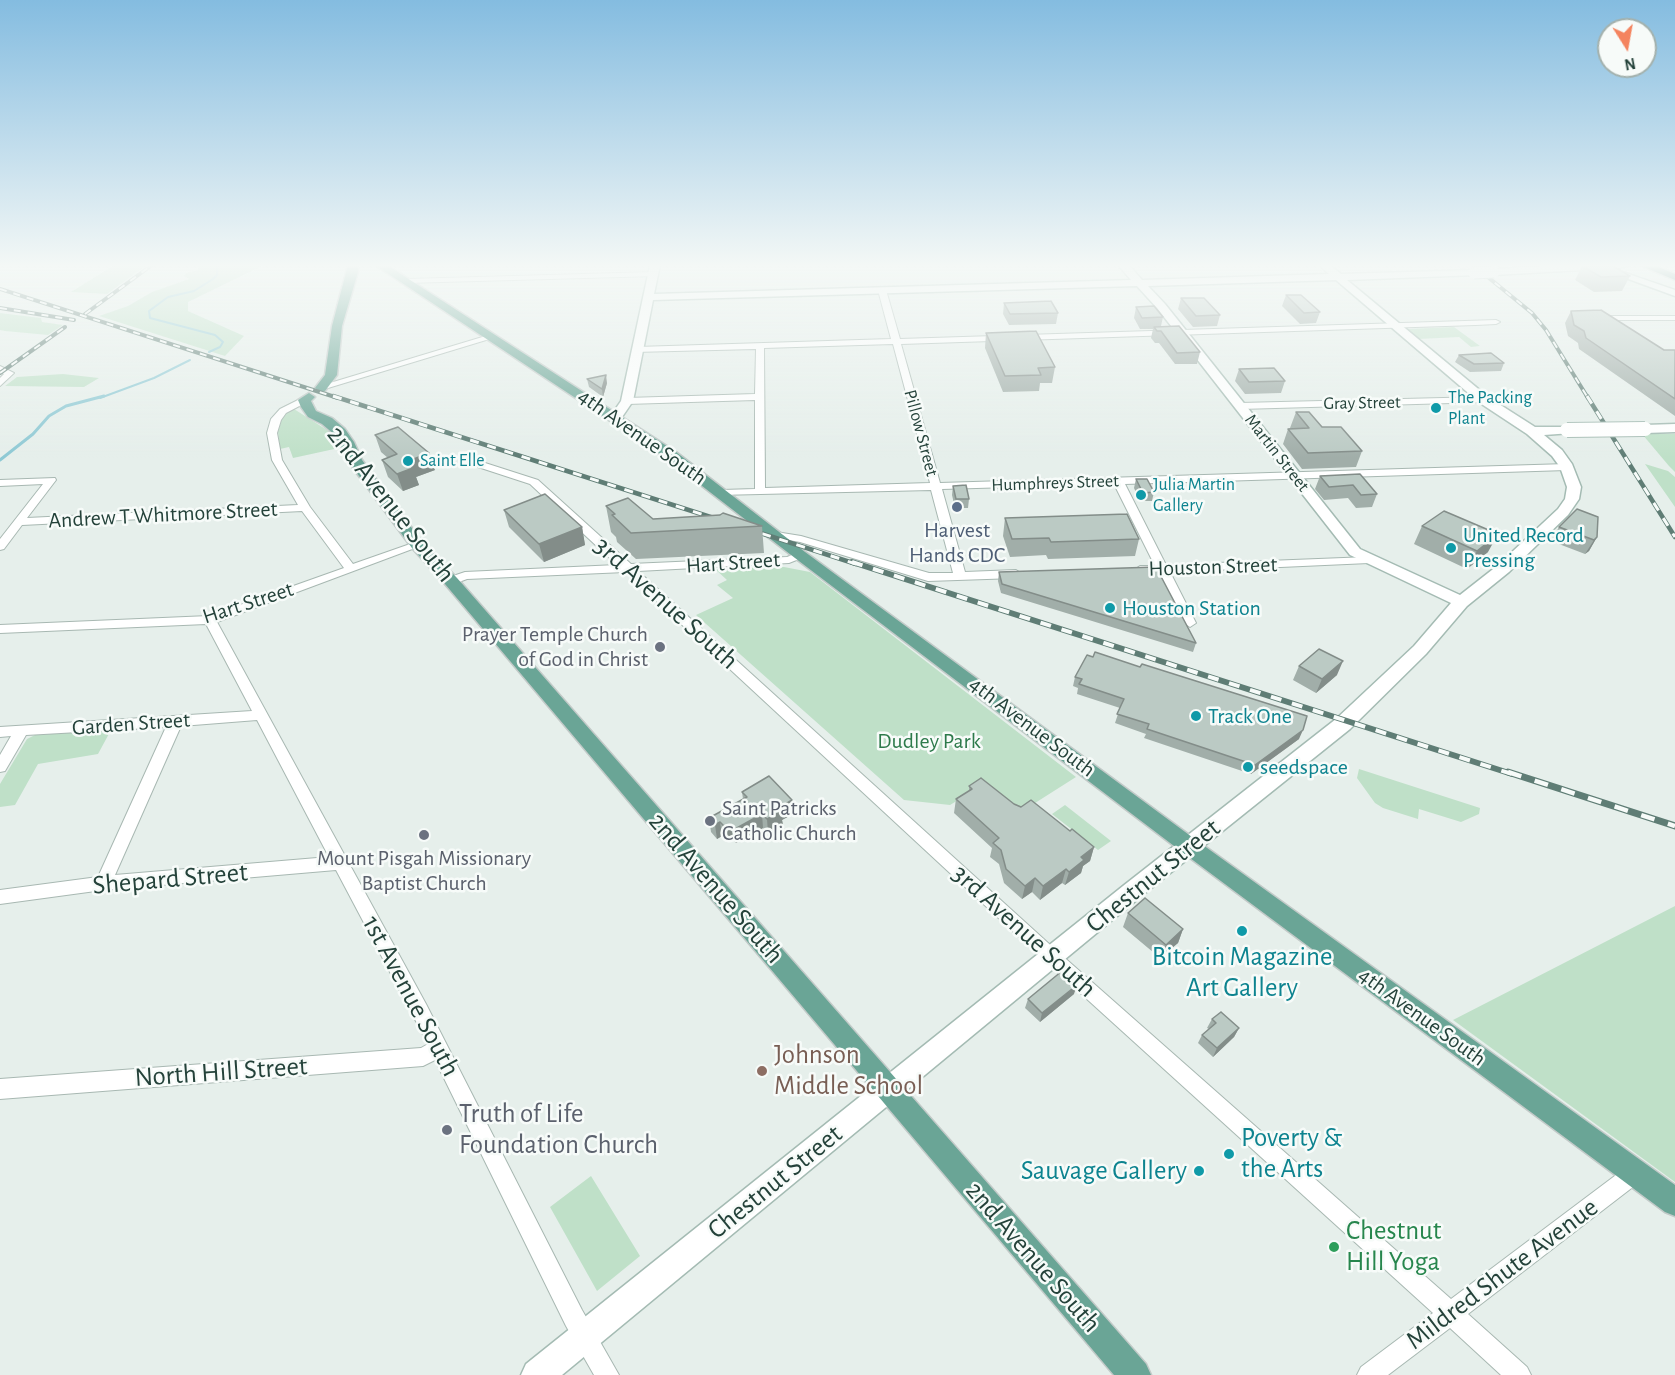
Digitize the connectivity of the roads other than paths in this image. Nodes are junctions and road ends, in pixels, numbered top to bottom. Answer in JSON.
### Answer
{"nodes":[{"id":1,"x":337,"y":329,"type":"edge"},
{"id":2,"x":480,"y":329,"type":"edge"},
{"id":3,"x":642,"y":329,"type":"edge"},
{"id":4,"x":893,"y":329,"type":"edge"},
{"id":5,"x":1178,"y":329,"type":"edge"},
{"id":6,"x":1299,"y":329,"type":"edge"},
{"id":7,"x":1401,"y":329,"type":"edge"},
{"id":8,"x":1181,"y":333,"type":"junction"},
{"id":9,"x":492,"y":337,"type":"junction"},
{"id":10,"x":896,"y":342,"type":"junction"},
{"id":11,"x":759,"y":346,"type":"junction"},
{"id":12,"x":637,"y":351,"type":"junction"},
{"id":13,"x":2,"y":369,"type":"edge"},
{"id":14,"x":0,"y":384,"type":"edge"},
{"id":15,"x":323,"y":387,"type":"joint"},
{"id":16,"x":760,"y":397,"type":"junction"},
{"id":17,"x":306,"y":398,"type":"joint"},
{"id":18,"x":1484,"y":399,"type":"junction"},
{"id":19,"x":1240,"y":406,"type":"junction"},
{"id":20,"x":622,"y":409,"type":"junction"},
{"id":21,"x":1675,"y":428,"type":"edge"},
{"id":22,"x":1532,"y":431,"type":"junction"},
{"id":23,"x":482,"y":465,"type":"dead end"},
{"id":24,"x":1567,"y":467,"type":"junction"},
{"id":25,"x":1295,"y":475,"type":"junction"},
{"id":26,"x":1120,"y":481,"type":"junction"},
{"id":27,"x":0,"y":483,"type":"edge"},
{"id":28,"x":936,"y":487,"type":"junction"},
{"id":29,"x":760,"y":492,"type":"junction"},
{"id":30,"x":722,"y":493,"type":"junction"},
{"id":31,"x":305,"y":508,"type":"junction"},
{"id":32,"x":20,"y":522,"type":"junction"},
{"id":33,"x":776,"y":535,"type":"junction"},
{"id":34,"x":417,"y":545,"type":"junction"},
{"id":35,"x":0,"y":547,"type":"edge"},
{"id":36,"x":800,"y":555,"type":"junction"},
{"id":37,"x":1369,"y":560,"type":"junction"},
{"id":38,"x":350,"y":568,"type":"junction"},
{"id":39,"x":630,"y":569,"type":"junction"},
{"id":40,"x":1162,"y":569,"type":"junction"},
{"id":41,"x":1130,"y":570,"type":"edge"},
{"id":42,"x":1028,"y":574,"type":"edge"},
{"id":43,"x":960,"y":576,"type":"junction"},
{"id":44,"x":451,"y":581,"type":"junction"},
{"id":45,"x":1461,"y":602,"type":"junction"},
{"id":46,"x":210,"y":620,"type":"junction"},
{"id":47,"x":1190,"y":623,"type":"dead end"},
{"id":48,"x":0,"y":629,"type":"edge"},
{"id":49,"x":262,"y":713,"type":"junction"},
{"id":50,"x":176,"y":721,"type":"junction"},
{"id":51,"x":22,"y":731,"type":"junction"},
{"id":52,"x":0,"y":732,"type":"edge"},
{"id":53,"x":0,"y":767,"type":"edge"},
{"id":54,"x":1189,"y":846,"type":"junction"},
{"id":55,"x":339,"y":863,"type":"junction"},
{"id":56,"x":103,"y":884,"type":"junction"},
{"id":57,"x":0,"y":897,"type":"edge"},
{"id":58,"x":1052,"y":957,"type":"junction"},
{"id":59,"x":440,"y":1048,"type":"junction"},
{"id":60,"x":0,"y":1089,"type":"edge"},
{"id":61,"x":890,"y":1090,"type":"junction"},
{"id":62,"x":1635,"y":1173,"type":"junction"},
{"id":63,"x":1675,"y":1202,"type":"edge"},
{"id":64,"x":1450,"y":1313,"type":"junction"},
{"id":65,"x":586,"y":1337,"type":"junction"},
{"id":66,"x":537,"y":1375,"type":"edge"},
{"id":67,"x":607,"y":1375,"type":"edge"},
{"id":68,"x":1135,"y":1375,"type":"edge"},
{"id":69,"x":1369,"y":1375,"type":"edge"},
{"id":70,"x":1519,"y":1375,"type":"edge"}],
"edges":[{"from":1,"to":15,"type":"main road"},
{"from":2,"to":9,"type":"main road","name":"4th Avenue South"},
{"from":3,"to":12,"type":"street"},
{"from":4,"to":10,"type":"street","name":"Pillow Street"},
{"from":5,"to":8,"type":"street","name":"Martin Street"},
{"from":6,"to":8,"type":"street"},
{"from":7,"to":18,"type":"street"},
{"from":8,"to":10,"type":"street"},
{"from":8,"to":19,"type":"street","name":"Martin Street"},
{"from":9,"to":15,"type":"street"},
{"from":9,"to":20,"type":"main road","name":"4th Avenue South"},
{"from":10,"to":11,"type":"street"},
{"from":10,"to":28,"type":"street","name":"Pillow Street"},
{"from":11,"to":12,"type":"street"},
{"from":11,"to":16,"type":"street"},
{"from":12,"to":20,"type":"street"},
{"from":13,"to":14,"type":"street"},
{"from":16,"to":20,"type":"street"},
{"from":16,"to":29,"type":"street"},
{"from":17,"to":31,"type":"street"},
{"from":17,"to":34,"type":"main road","name":"2nd Avenue South"},
{"from":18,"to":19,"type":"street","name":"Gray Street"},
{"from":18,"to":22,"type":"street"},
{"from":19,"to":25,"type":"street","name":"Martin Street"},
{"from":20,"to":30,"type":"main road","name":"4th Avenue South"},
{"from":21,"to":22,"type":"street","bridge":true},
{"from":22,"to":24,"type":"street"},
{"from":23,"to":39,"type":"street","name":"3rd Avenue South"},
{"from":24,"to":25,"type":"street","name":"Humphreys Street"},
{"from":24,"to":45,"type":"street","name":"Chestnut Street"},
{"from":25,"to":26,"type":"street","name":"Humphreys Street"},
{"from":25,"to":37,"type":"street","name":"Martin Street"},
{"from":26,"to":28,"type":"street","name":"Humphreys Street"},
{"from":26,"to":40,"type":"street"},
{"from":27,"to":32,"type":"street"},
{"from":28,"to":29,"type":"street","name":"Humphreys Street"},
{"from":28,"to":43,"type":"street","name":"Pillow Street"},
{"from":29,"to":30,"type":"street","name":"Humphreys Street"},
{"from":30,"to":33,"type":"main road","name":"4th Avenue South"},
{"from":31,"to":32,"type":"street","name":"Andrew T Whitmore Street"},
{"from":31,"to":38,"type":"street"},
{"from":32,"to":35,"type":"street"},
{"from":33,"to":36,"type":"main road","name":"4th Avenue South"},
{"from":33,"to":43,"type":"street"},
{"from":34,"to":38,"type":"street","name":"Hart Street"},
{"from":34,"to":44,"type":"main road","name":"2nd Avenue South"},
{"from":36,"to":39,"type":"street","name":"Hart Street"},
{"from":36,"to":54,"type":"main road","name":"4th Avenue South"},
{"from":37,"to":40,"type":"street","name":"Houston Street"},
{"from":37,"to":45,"type":"street","name":"Martin Street"},
{"from":38,"to":46,"type":"street","name":"Hart Street"},
{"from":39,"to":44,"type":"street","name":"Hart Street"},
{"from":39,"to":58,"type":"street","name":"3rd Avenue South"},
{"from":40,"to":41,"type":"street","name":"Houston Street"},
{"from":40,"to":47,"type":"street"},
{"from":42,"to":43,"type":"street"},
{"from":44,"to":61,"type":"main road","name":"2nd Avenue South"},
{"from":45,"to":54,"type":"street","name":"Chestnut Street"},
{"from":46,"to":48,"type":"street","name":"Hart Street"},
{"from":46,"to":49,"type":"street","name":"1st Avenue South"},
{"from":49,"to":50,"type":"street","name":"Garden Street"},
{"from":49,"to":55,"type":"street","name":"1st Avenue South"},
{"from":50,"to":51,"type":"street","name":"Garden Street"},
{"from":50,"to":56,"type":"street"},
{"from":51,"to":52,"type":"street","name":"Garden Street"},
{"from":51,"to":53,"type":"street"},
{"from":54,"to":58,"type":"street","name":"Chestnut Street"},
{"from":54,"to":62,"type":"main road","name":"4th Avenue South"},
{"from":55,"to":56,"type":"street","name":"Shepard Street"},
{"from":55,"to":59,"type":"street","name":"1st Avenue South"},
{"from":56,"to":57,"type":"street","name":"Shepard Street"},
{"from":58,"to":61,"type":"street","name":"Chestnut Street"},
{"from":58,"to":64,"type":"street","name":"3rd Avenue South"},
{"from":59,"to":60,"type":"street","name":"North Hill Street"},
{"from":59,"to":65,"type":"street","name":"1st Avenue South"},
{"from":61,"to":65,"type":"street","name":"Chestnut Street"},
{"from":61,"to":68,"type":"main road","name":"2nd Avenue South"},
{"from":62,"to":63,"type":"main road","name":"4th Avenue South"},
{"from":62,"to":64,"type":"street","name":"Mildred Shute Avenue"},
{"from":64,"to":69,"type":"street","name":"Mildred Shute Avenue"},
{"from":64,"to":70,"type":"street","name":"3rd Avenue South"},
{"from":65,"to":66,"type":"street","name":"Chestnut Street"},
{"from":65,"to":67,"type":"street","name":"1st Avenue South"}]}
